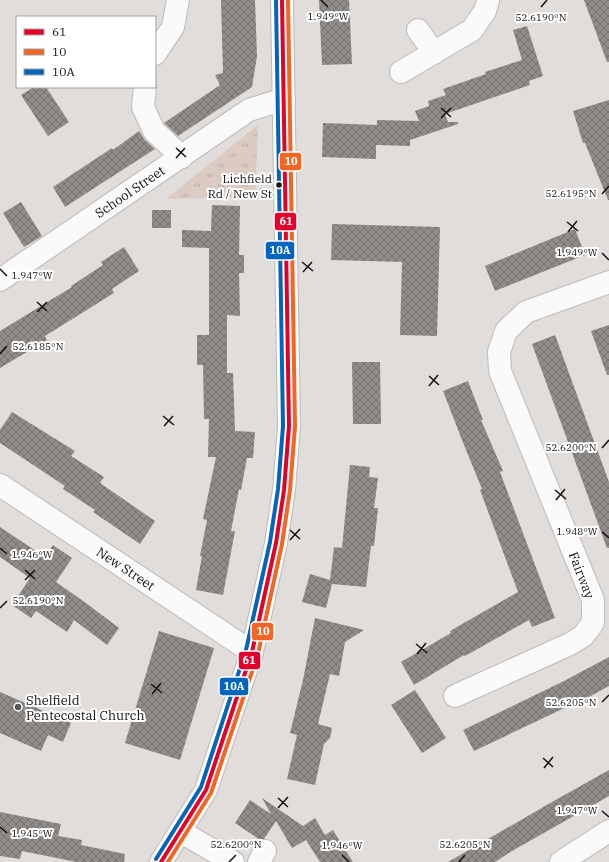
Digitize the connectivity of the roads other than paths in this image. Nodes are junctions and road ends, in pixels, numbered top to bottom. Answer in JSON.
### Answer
{"nodes":[{"id":1,"x":178,"y":0,"type":"edge"},
{"id":2,"x":282,"y":0,"type":"edge"},
{"id":3,"x":488,"y":0,"type":"edge"},
{"id":4,"x":418,"y":30,"type":"dead end"},
{"id":5,"x":156,"y":52,"type":"edge"},
{"id":6,"x":434,"y":53,"type":"junction"},
{"id":7,"x":401,"y":72,"type":"dead end"},
{"id":8,"x":145,"y":88,"type":"edge"},
{"id":9,"x":284,"y":99,"type":"junction"},
{"id":10,"x":182,"y":157,"type":"junction"},
{"id":11,"x":0,"y":280,"type":"edge"},
{"id":12,"x":609,"y":282,"type":"edge"},
{"id":13,"x":0,"y":485,"type":"edge"},
{"id":14,"x":252,"y":652,"type":"junction"},
{"id":15,"x":455,"y":696,"type":"dead end"},
{"id":16,"x":609,"y":831,"type":"edge"},
{"id":17,"x":181,"y":832,"type":"junction"},
{"id":18,"x":161,"y":862,"type":"edge"},
{"id":19,"x":232,"y":862,"type":"edge"},
{"id":20,"x":561,"y":862,"type":"edge"}],
"edges":[{"from":1,"to":5,"type":"main road"},
{"from":2,"to":9,"type":"main road"},
{"from":3,"to":6,"type":"main road"},
{"from":4,"to":6,"type":"main road"},
{"from":6,"to":7,"type":"main road"},
{"from":8,"to":10,"type":"main road"},
{"from":9,"to":10,"type":"main road","name":"School Street"},
{"from":9,"to":14,"type":"main road"},
{"from":10,"to":11,"type":"main road","name":"School Street"},
{"from":12,"to":15,"type":"main road","name":"Fairway"},
{"from":13,"to":14,"type":"main road","name":"New Street"},
{"from":14,"to":17,"type":"main road"},
{"from":16,"to":20,"type":"main road"},
{"from":17,"to":18,"type":"main road"},
{"from":17,"to":19,"type":"main road"}]}
